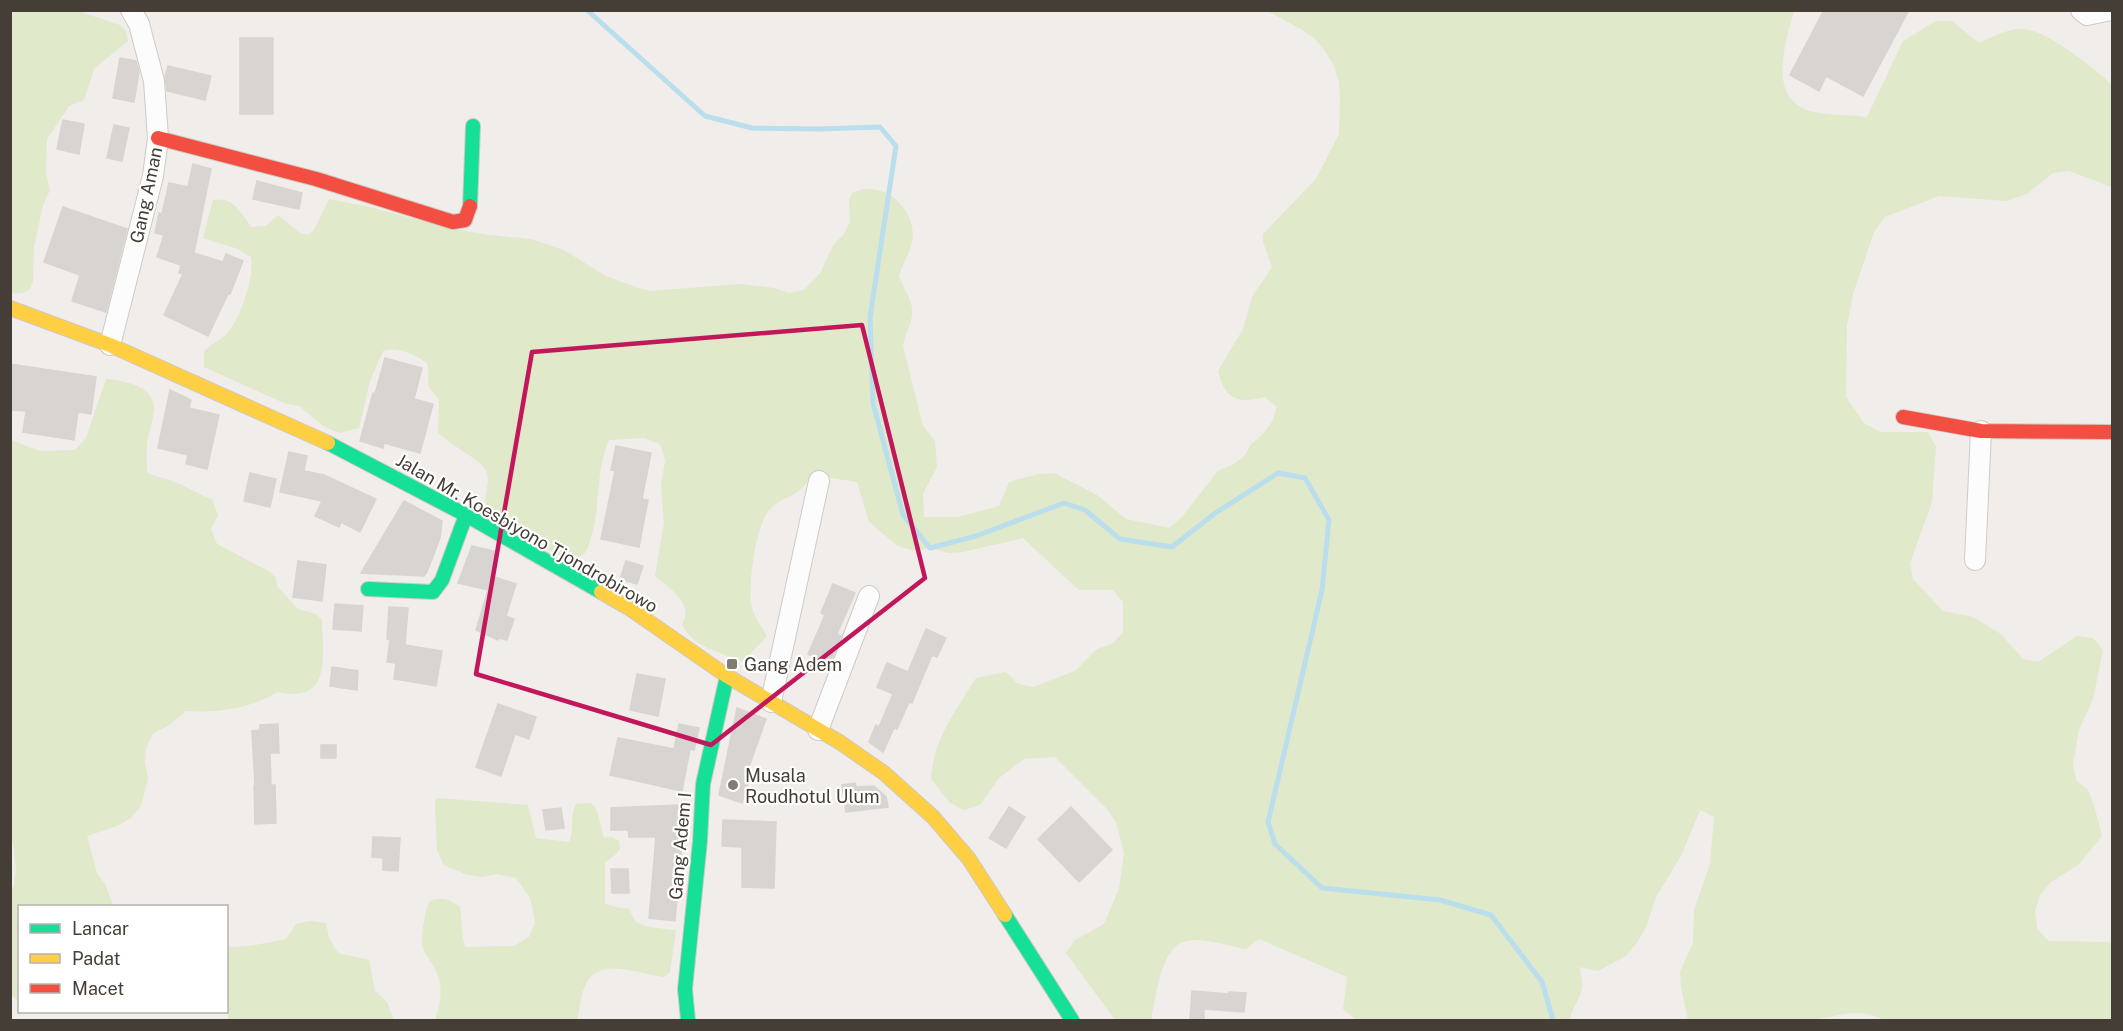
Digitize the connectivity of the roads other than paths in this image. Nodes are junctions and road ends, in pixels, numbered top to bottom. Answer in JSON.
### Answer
{"nodes":[{"id":1,"x":131,"y":10,"type":"edge"},
{"id":2,"x":2081,"y":10,"type":"edge"},
{"id":3,"x":2111,"y":10,"type":"edge"},
{"id":4,"x":473,"y":126,"type":"dead end"},
{"id":5,"x":158,"y":138,"type":"junction"},
{"id":6,"x":10,"y":308,"type":"edge"},
{"id":7,"x":110,"y":345,"type":"junction"},
{"id":8,"x":1902,"y":417,"type":"dead end"},
{"id":9,"x":1981,"y":431,"type":"junction"},
{"id":10,"x":2112,"y":432,"type":"edge"},
{"id":11,"x":819,"y":481,"type":"dead end"},
{"id":12,"x":466,"y":515,"type":"junction"},
{"id":13,"x":1975,"y":560,"type":"dead end"},
{"id":14,"x":368,"y":589,"type":"dead end"},
{"id":15,"x":869,"y":596,"type":"dead end"},
{"id":16,"x":727,"y":676,"type":"junction"},
{"id":17,"x":771,"y":702,"type":"junction"},
{"id":18,"x":818,"y":730,"type":"junction"},
{"id":19,"x":688,"y":1020,"type":"edge"},
{"id":20,"x":1072,"y":1020,"type":"edge"}],
"edges":[{"from":1,"to":5,"type":"street","name":"Gang Aman"},
{"from":2,"to":3,"type":"street"},
{"from":4,"to":5,"type":"main road"},
{"from":5,"to":7,"type":"street","name":"Gang Aman"},
{"from":6,"to":7,"type":"main road","name":"Jalan Mr. Koesbiyono Tjondrobirowo"},
{"from":7,"to":12,"type":"main road","name":"Jalan Mr. Koesbiyono Tjondrobirowo"},
{"from":8,"to":9,"type":"main road"},
{"from":9,"to":10,"type":"main road"},
{"from":9,"to":13,"type":"street"},
{"from":11,"to":17,"type":"street"},
{"from":12,"to":14,"type":"main road"},
{"from":12,"to":16,"type":"main road","name":"Jalan Mr. Koesbiyono Tjondrobirowo"},
{"from":15,"to":18,"type":"street"},
{"from":16,"to":17,"type":"main road","name":"Jalan Mr. Koesbiyono Tjondrobirowo"},
{"from":16,"to":19,"type":"main road","name":"Gang Adem I"},
{"from":17,"to":18,"type":"main road","name":"Jalan Mr. Koesbiyono Tjondrobirowo"},
{"from":18,"to":20,"type":"main road","name":"Jalan Mr. Koesbiyono Tjondrobirowo"}]}
